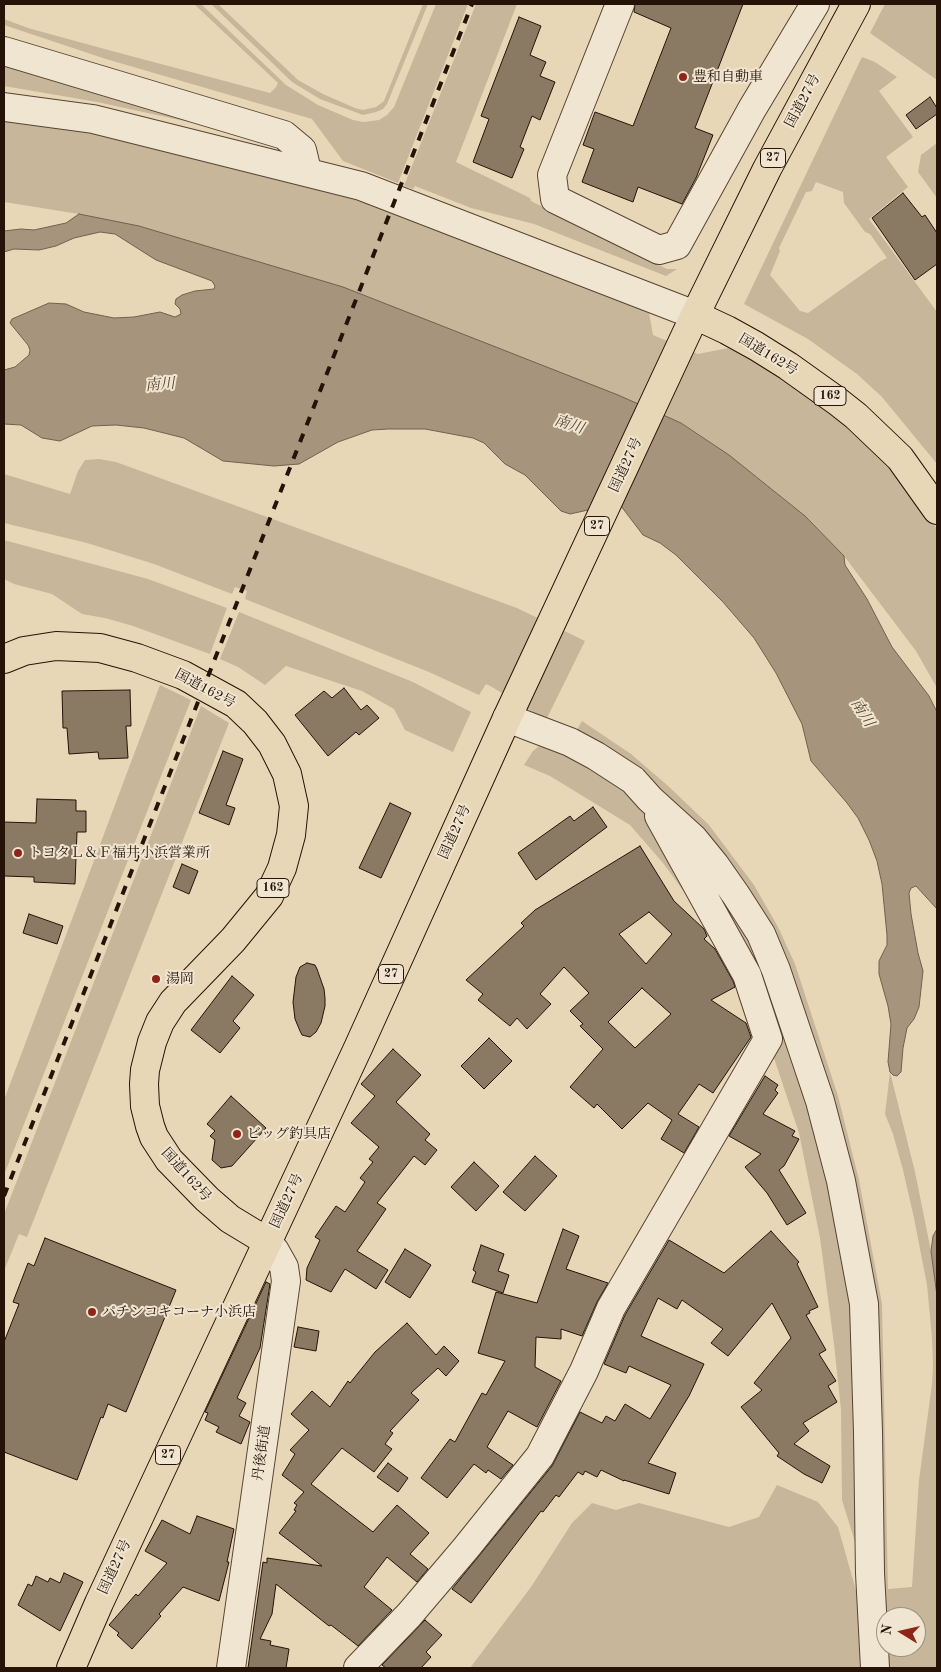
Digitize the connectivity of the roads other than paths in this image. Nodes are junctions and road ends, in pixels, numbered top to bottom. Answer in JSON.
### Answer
{"nodes":[{"id":1,"x":620,"y":4,"type":"edge"},
{"id":2,"x":815,"y":4,"type":"edge"},
{"id":3,"x":856,"y":4,"type":"edge"},
{"id":4,"x":4,"y":51,"type":"edge"},
{"id":5,"x":4,"y":106,"type":"edge"},
{"id":6,"x":307,"y":171,"type":"junction"},
{"id":7,"x":696,"y":315,"type":"junction"},
{"id":8,"x":927,"y":482,"type":"edge"},
{"id":9,"x":937,"y":510,"type":"edge"},
{"id":10,"x":4,"y":658,"type":"edge"},
{"id":11,"x":510,"y":712,"type":"junction"},
{"id":12,"x":650,"y":799,"type":"junction"},
{"id":13,"x":268,"y":1242,"type":"junction"},
{"id":14,"x":71,"y":1668,"type":"edge"},
{"id":15,"x":231,"y":1668,"type":"edge"},
{"id":16,"x":358,"y":1668,"type":"edge"},
{"id":17,"x":875,"y":1668,"type":"edge"}],
"edges":[{"from":1,"to":2,"type":"street"},
{"from":3,"to":7,"type":"highway","name":"国道27号","number":"27"},
{"from":4,"to":6,"type":"street"},
{"from":5,"to":6,"type":"street"},
{"from":6,"to":7,"type":"street"},
{"from":7,"to":8,"type":"highway","name":"国道162号","number":"162"},
{"from":7,"to":11,"type":"highway","name":"国道27号","number":"27"},
{"from":8,"to":9,"type":"highway","name":"国道162号","number":"162"},
{"from":10,"to":13,"type":"highway","name":"国道162号","number":"162"},
{"from":11,"to":12,"type":"street"},
{"from":11,"to":13,"type":"highway","name":"国道27号","number":"27"},
{"from":12,"to":16,"type":"street"},
{"from":12,"to":17,"type":"street"},
{"from":13,"to":14,"type":"highway","name":"国道27号","number":"27"},
{"from":13,"to":15,"type":"street","name":"丹後街道"}]}
